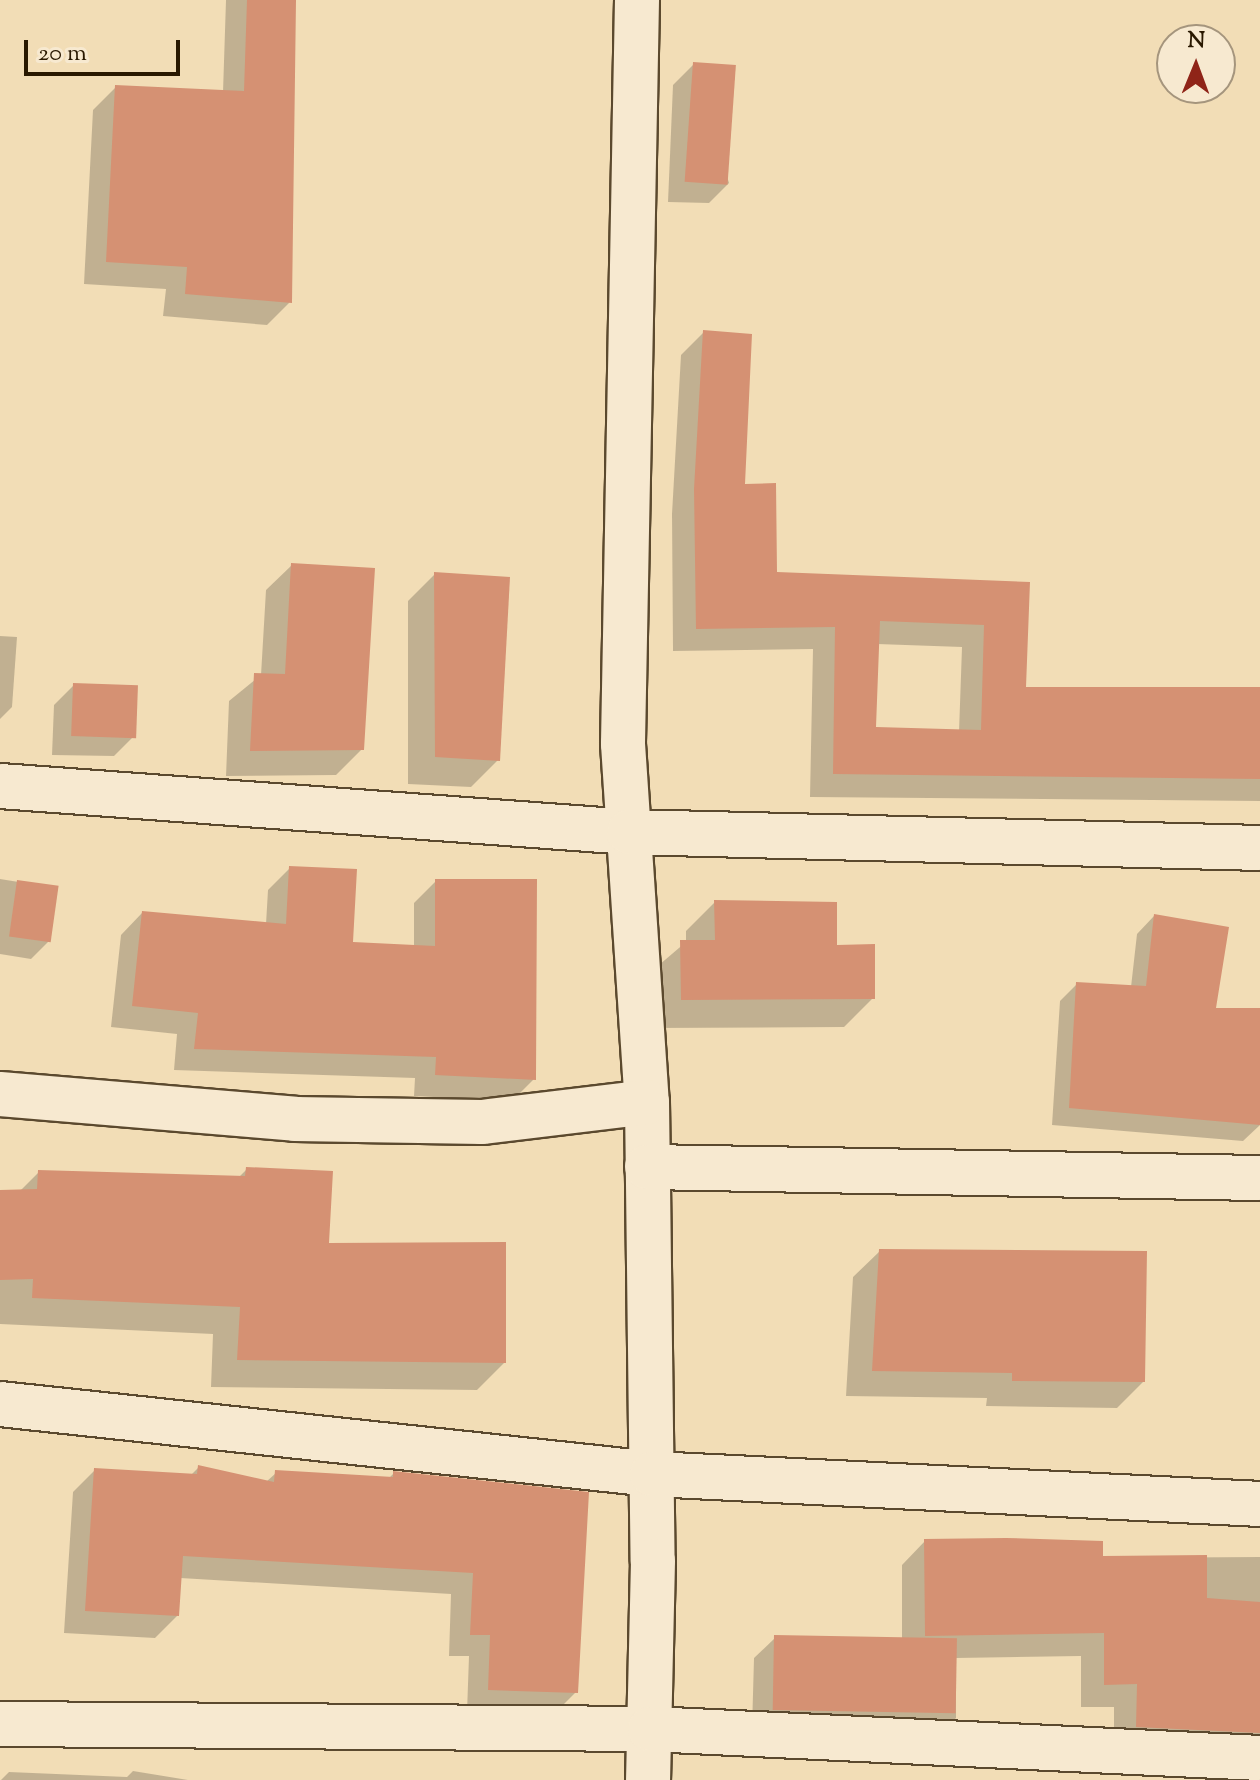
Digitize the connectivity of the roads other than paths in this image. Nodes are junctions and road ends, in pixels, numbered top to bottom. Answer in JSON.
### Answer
{"nodes":[{"id":1,"x":637,"y":0,"type":"edge"},
{"id":2,"x":0,"y":786,"type":"edge"},
{"id":3,"x":629,"y":832,"type":"junction"},
{"id":4,"x":1260,"y":848,"type":"edge"},
{"id":5,"x":0,"y":1094,"type":"edge"},
{"id":6,"x":647,"y":1102,"type":"junction"},
{"id":7,"x":647,"y":1167,"type":"junction"},
{"id":8,"x":1260,"y":1178,"type":"edge"},
{"id":9,"x":0,"y":1404,"type":"edge"},
{"id":10,"x":652,"y":1474,"type":"junction"},
{"id":11,"x":1260,"y":1504,"type":"edge"},
{"id":12,"x":0,"y":1724,"type":"edge"},
{"id":13,"x":650,"y":1729,"type":"junction"},
{"id":14,"x":1260,"y":1758,"type":"edge"},
{"id":15,"x":648,"y":1780,"type":"edge"}],
"edges":[{"from":1,"to":3,"type":"street"},
{"from":2,"to":3,"type":"street"},
{"from":3,"to":4,"type":"street"},
{"from":3,"to":6,"type":"street"},
{"from":5,"to":6,"type":"street"},
{"from":6,"to":7,"type":"street"},
{"from":7,"to":8,"type":"street"},
{"from":7,"to":10,"type":"street"},
{"from":9,"to":10,"type":"street"},
{"from":10,"to":11,"type":"street"},
{"from":10,"to":13,"type":"street"},
{"from":12,"to":13,"type":"street"},
{"from":13,"to":14,"type":"street"},
{"from":13,"to":15,"type":"street"}]}
